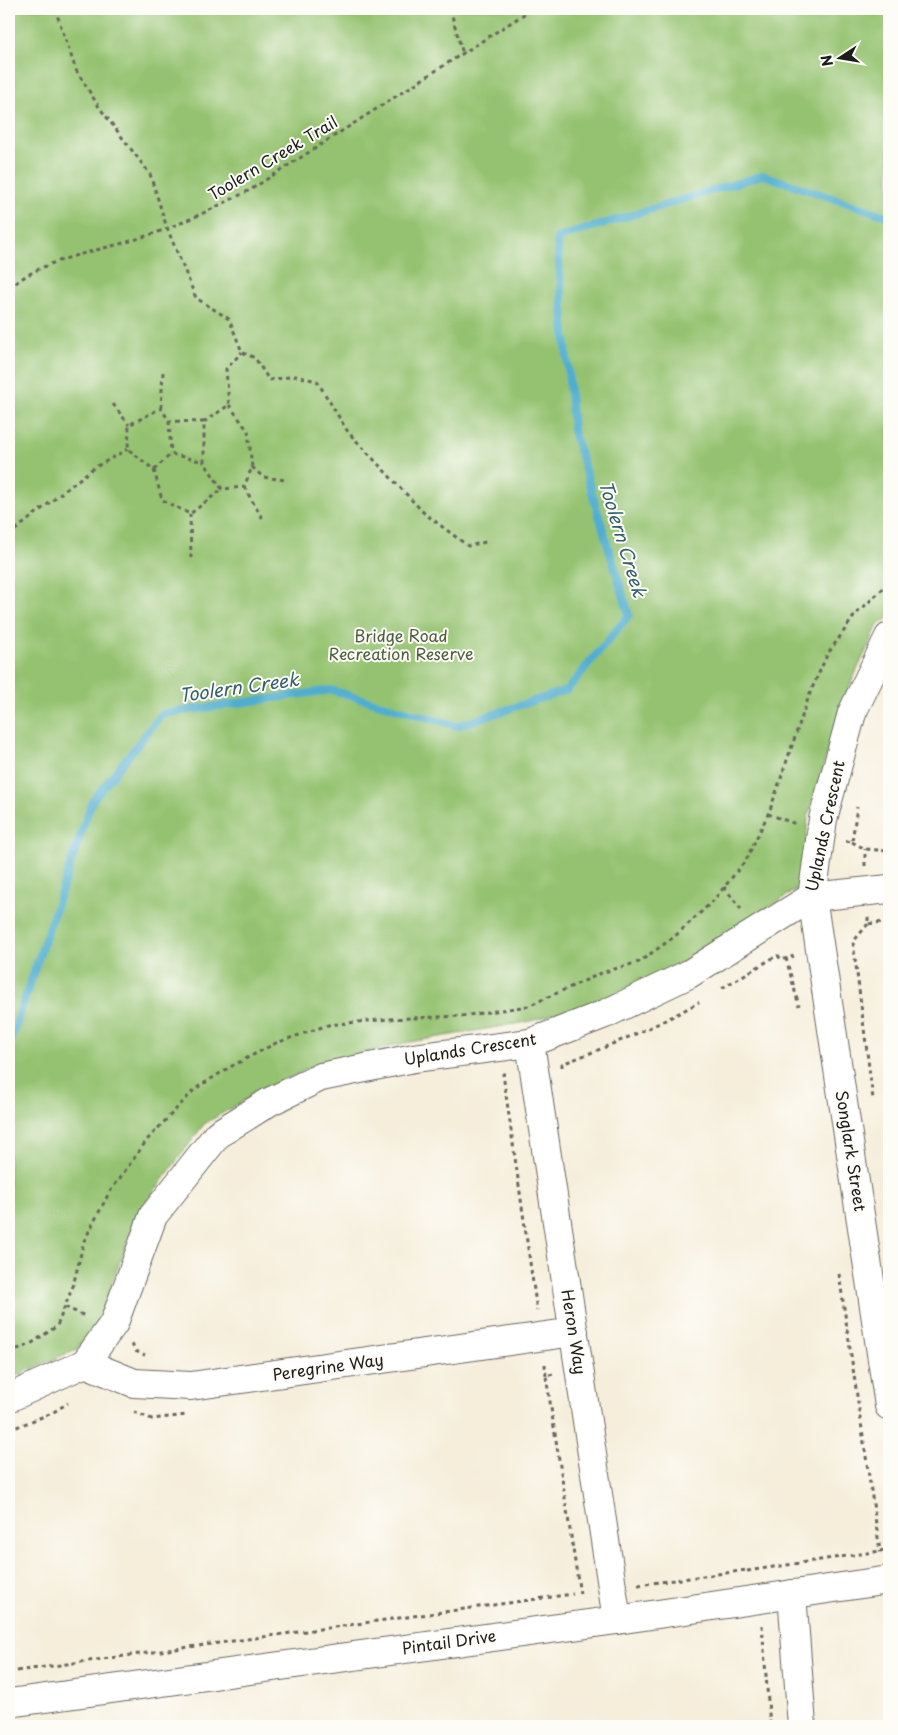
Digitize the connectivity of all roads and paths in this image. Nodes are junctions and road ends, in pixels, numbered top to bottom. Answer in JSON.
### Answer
{"nodes":[{"id":1,"x":54,"y":9,"type":"edge"},
{"id":2,"x":450,"y":9,"type":"edge"},
{"id":3,"x":532,"y":9,"type":"edge"},
{"id":4,"x":463,"y":54,"type":"junction"},
{"id":5,"x":167,"y":228,"type":"junction"},
{"id":6,"x":9,"y":288,"type":"edge"},
{"id":7,"x":242,"y":352,"type":"junction"},
{"id":8,"x":164,"y":372,"type":"dead end"},
{"id":9,"x":113,"y":404,"type":"dead end"},
{"id":10,"x":229,"y":405,"type":"junction"},
{"id":11,"x":161,"y":408,"type":"junction"},
{"id":12,"x":169,"y":421,"type":"junction"},
{"id":13,"x":204,"y":422,"type":"junction"},
{"id":14,"x":129,"y":425,"type":"junction"},
{"id":15,"x":128,"y":448,"type":"junction"},
{"id":16,"x":171,"y":454,"type":"junction"},
{"id":17,"x":204,"y":462,"type":"junction"},
{"id":18,"x":252,"y":467,"type":"junction"},
{"id":19,"x":154,"y":470,"type":"junction"},
{"id":20,"x":285,"y":480,"type":"dead end"},
{"id":21,"x":244,"y":487,"type":"junction"},
{"id":22,"x":222,"y":489,"type":"junction"},
{"id":23,"x":190,"y":514,"type":"junction"},
{"id":24,"x":263,"y":519,"type":"dead end"},
{"id":25,"x":9,"y":535,"type":"edge"},
{"id":26,"x":490,"y":541,"type":"dead end"},
{"id":27,"x":191,"y":558,"type":"dead end"},
{"id":28,"x":889,"y":583,"type":"edge"},
{"id":29,"x":889,"y":637,"type":"edge"},
{"id":30,"x":852,"y":842,"type":"dead end"},
{"id":31,"x":889,"y":851,"type":"edge"},
{"id":32,"x":889,"y":889,"type":"edge"},
{"id":33,"x":812,"y":897,"type":"junction"},
{"id":34,"x":868,"y":924,"type":"dead end"},
{"id":35,"x":778,"y":955,"type":"dead end"},
{"id":36,"x":786,"y":958,"type":"dead end"},
{"id":37,"x":720,"y":989,"type":"dead end"},
{"id":38,"x":704,"y":999,"type":"dead end"},
{"id":39,"x":801,"y":1014,"type":"dead end"},
{"id":40,"x":530,"y":1043,"type":"junction"},
{"id":41,"x":503,"y":1074,"type":"dead end"},
{"id":42,"x":563,"y":1074,"type":"dead end"},
{"id":43,"x":493,"y":1075,"type":"dead end"},
{"id":44,"x":873,"y":1106,"type":"dead end"},
{"id":45,"x":838,"y":1266,"type":"dead end"},
{"id":46,"x":64,"y":1307,"type":"junction"},
{"id":47,"x":537,"y":1308,"type":"dead end"},
{"id":48,"x":527,"y":1310,"type":"dead end"},
{"id":49,"x":110,"y":1328,"type":"junction"},
{"id":50,"x":574,"y":1332,"type":"junction"},
{"id":51,"x":9,"y":1352,"type":"edge"},
{"id":52,"x":152,"y":1359,"type":"dead end"},
{"id":53,"x":85,"y":1362,"type":"junction"},
{"id":54,"x":9,"y":1398,"type":"edge"},
{"id":55,"x":74,"y":1400,"type":"dead end"},
{"id":56,"x":889,"y":1406,"type":"edge"},
{"id":57,"x":9,"y":1430,"type":"edge"},
{"id":58,"x":889,"y":1549,"type":"edge"},
{"id":59,"x":889,"y":1580,"type":"edge"},
{"id":60,"x":573,"y":1594,"type":"dead end"},
{"id":61,"x":792,"y":1594,"type":"junction"},
{"id":62,"x":617,"y":1620,"type":"junction"},
{"id":63,"x":762,"y":1624,"type":"dead end"},
{"id":64,"x":9,"y":1672,"type":"edge"},
{"id":65,"x":9,"y":1704,"type":"edge"},
{"id":66,"x":770,"y":1726,"type":"edge"},
{"id":67,"x":802,"y":1726,"type":"edge"}],
"edges":[{"from":1,"to":5,"type":"path"},
{"from":2,"to":4,"type":"path"},
{"from":3,"to":4,"type":"path","name":"Toolern Creek Trail"},
{"from":4,"to":5,"type":"path","name":"Toolern Creek Trail"},
{"from":5,"to":6,"type":"path","name":"Toolern Creek Trail"},
{"from":5,"to":7,"type":"path"},
{"from":7,"to":10,"type":"path"},
{"from":7,"to":26,"type":"path"},
{"from":8,"to":11,"type":"path"},
{"from":9,"to":14,"type":"path"},
{"from":10,"to":13,"type":"path"},
{"from":10,"to":18,"type":"path"},
{"from":11,"to":12,"type":"path"},
{"from":11,"to":14,"type":"path"},
{"from":12,"to":13,"type":"path"},
{"from":12,"to":16,"type":"path"},
{"from":13,"to":17,"type":"path"},
{"from":14,"to":15,"type":"path"},
{"from":15,"to":19,"type":"path"},
{"from":15,"to":25,"type":"path"},
{"from":16,"to":17,"type":"path"},
{"from":16,"to":19,"type":"path"},
{"from":17,"to":22,"type":"path"},
{"from":18,"to":20,"type":"path"},
{"from":18,"to":21,"type":"path"},
{"from":19,"to":23,"type":"path"},
{"from":21,"to":22,"type":"path"},
{"from":21,"to":24,"type":"path"},
{"from":22,"to":23,"type":"path"},
{"from":23,"to":27,"type":"path"},
{"from":28,"to":46,"type":"path"},
{"from":29,"to":33,"type":"street","name":"Uplands Crescent"},
{"from":30,"to":31,"type":"path"},
{"from":32,"to":33,"type":"street"},
{"from":33,"to":40,"type":"street","name":"Uplands Crescent"},
{"from":33,"to":56,"type":"street","name":"Songlark Street"},
{"from":34,"to":44,"type":"path"},
{"from":35,"to":37,"type":"path"},
{"from":36,"to":39,"type":"path"},
{"from":38,"to":42,"type":"path"},
{"from":40,"to":49,"type":"street","name":"Uplands Crescent"},
{"from":40,"to":50,"type":"street","name":"Heron Way"},
{"from":41,"to":43,"type":"path"},
{"from":45,"to":58,"type":"path"},
{"from":46,"to":49,"type":"path"},
{"from":46,"to":51,"type":"path"},
{"from":47,"to":48,"type":"path"},
{"from":49,"to":52,"type":"path"},
{"from":49,"to":53,"type":"street","name":"Uplands Crescent"},
{"from":50,"to":53,"type":"street","name":"Peregrine Way"},
{"from":50,"to":62,"type":"street","name":"Heron Way"},
{"from":53,"to":54,"type":"street","name":"Uplands Crescent"},
{"from":55,"to":57,"type":"path"},
{"from":59,"to":61,"type":"street","name":"Pintail Drive"},
{"from":60,"to":64,"type":"path"},
{"from":61,"to":62,"type":"street","name":"Pintail Drive"},
{"from":61,"to":67,"type":"street"},
{"from":62,"to":65,"type":"street","name":"Pintail Drive"},
{"from":63,"to":66,"type":"path"}]}
